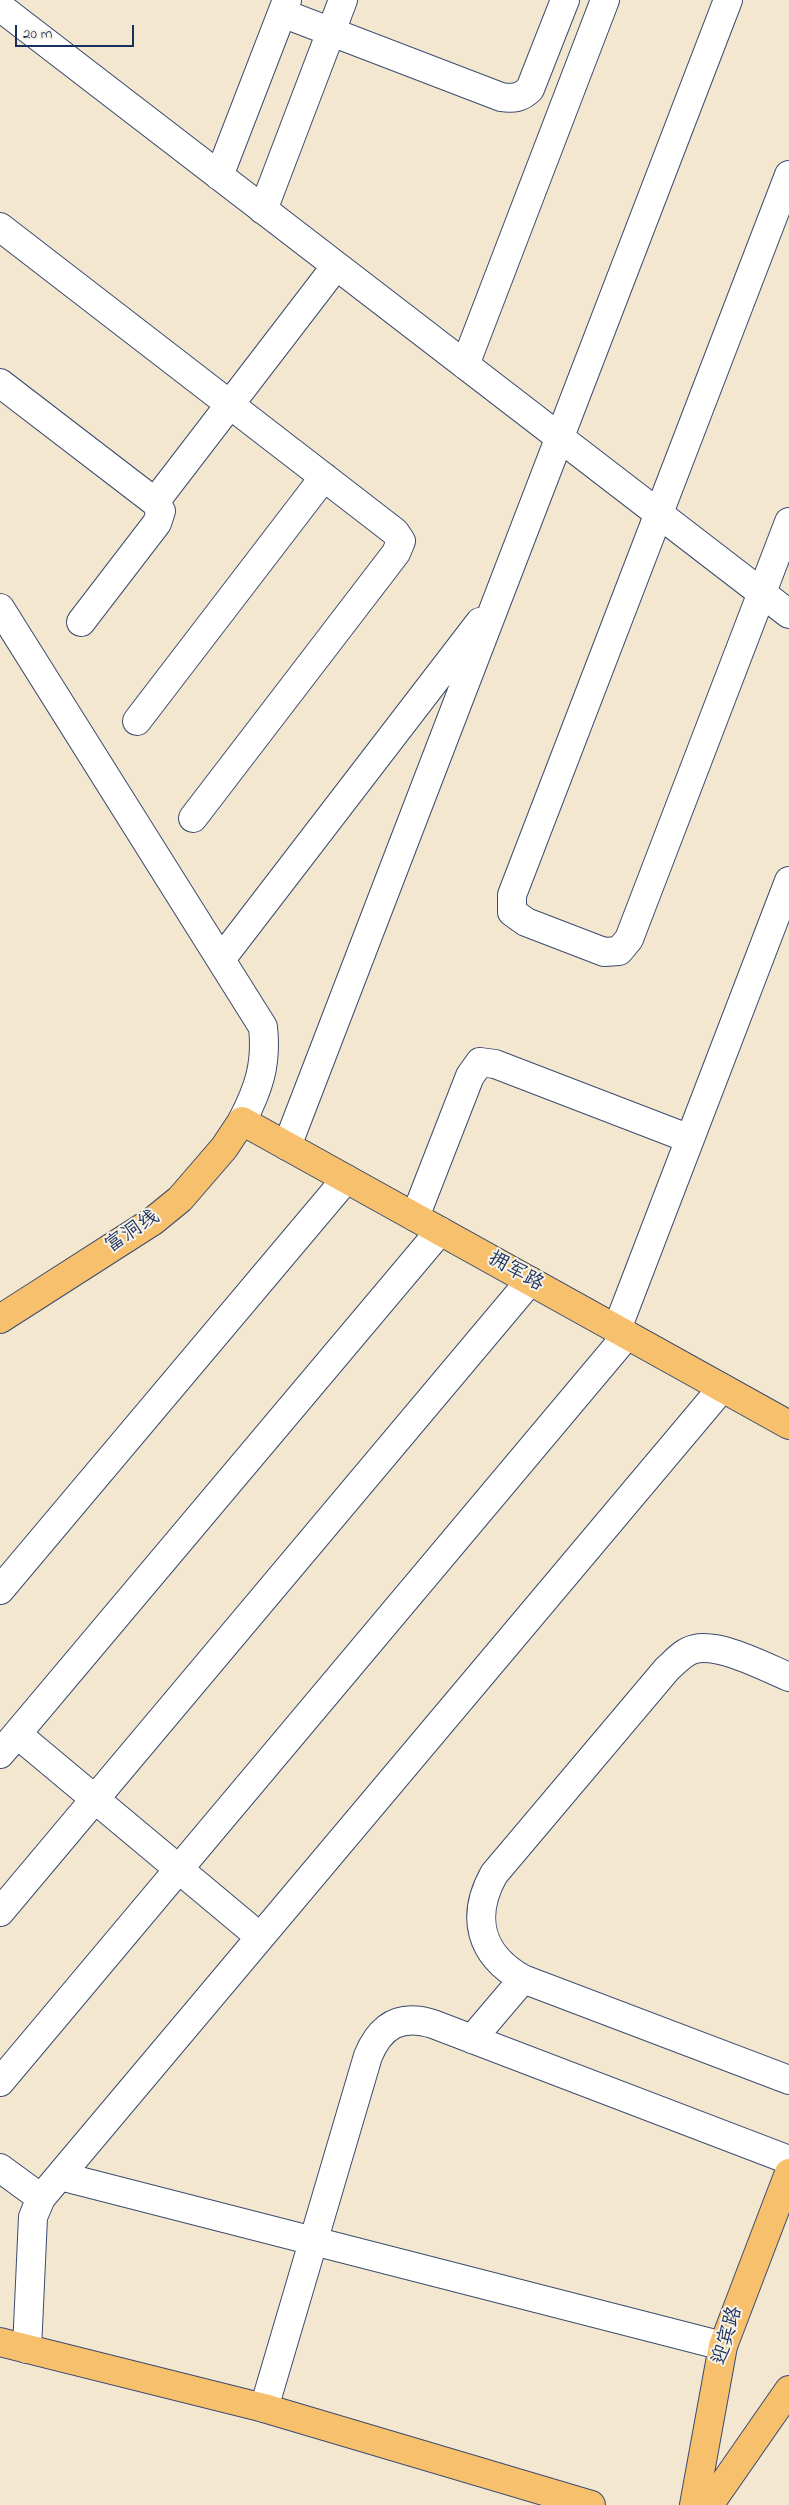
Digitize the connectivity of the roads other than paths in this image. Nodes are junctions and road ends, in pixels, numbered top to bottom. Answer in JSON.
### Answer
{"nodes":[{"id":1,"x":344,"y":0,"type":"edge"},
{"id":2,"x":565,"y":0,"type":"edge"},
{"id":3,"x":605,"y":0,"type":"edge"},
{"id":4,"x":728,"y":0,"type":"edge"},
{"id":5,"x":285,"y":7,"type":"edge"},
{"id":6,"x":0,"y":8,"type":"edge"},
{"id":7,"x":331,"y":32,"type":"junction"},
{"id":8,"x":789,"y":175,"type":"edge"},
{"id":9,"x":219,"y":176,"type":"junction"},
{"id":10,"x":263,"y":210,"type":"junction"},
{"id":11,"x":0,"y":227,"type":"edge"},
{"id":12,"x":336,"y":266,"type":"junction"},
{"id":13,"x":465,"y":365,"type":"junction"},
{"id":14,"x":0,"y":382,"type":"edge"},
{"id":15,"x":230,"y":404,"type":"junction"},
{"id":16,"x":560,"y":438,"type":"junction"},
{"id":17,"x":324,"y":476,"type":"junction"},
{"id":18,"x":155,"y":502,"type":"junction"},
{"id":19,"x":659,"y":514,"type":"junction"},
{"id":20,"x":789,"y":522,"type":"edge"},
{"id":21,"x":762,"y":593,"type":"junction"},
{"id":22,"x":498,"y":598,"type":"junction"},
{"id":23,"x":0,"y":608,"type":"edge"},
{"id":24,"x":789,"y":614,"type":"edge"},
{"id":25,"x":81,"y":622,"type":"dead end"},
{"id":26,"x":137,"y":721,"type":"dead end"},
{"id":27,"x":193,"y":818,"type":"dead end"},
{"id":28,"x":789,"y":881,"type":"edge"},
{"id":29,"x":222,"y":958,"type":"junction"},
{"id":30,"x":242,"y":1121,"type":"junction"},
{"id":31,"x":690,"y":1139,"type":"junction"},
{"id":32,"x":288,"y":1146,"type":"junction"},
{"id":33,"x":346,"y":1179,"type":"junction"},
{"id":34,"x":415,"y":1217,"type":"junction"},
{"id":35,"x":440,"y":1231,"type":"junction"},
{"id":36,"x":530,"y":1281,"type":"junction"},
{"id":37,"x":0,"y":1319,"type":"edge"},
{"id":38,"x":622,"y":1332,"type":"junction"},
{"id":39,"x":722,"y":1388,"type":"junction"},
{"id":40,"x":789,"y":1425,"type":"edge"},
{"id":41,"x":0,"y":1590,"type":"edge"},
{"id":42,"x":789,"y":1677,"type":"edge"},
{"id":43,"x":8,"y":1744,"type":"edge"},
{"id":44,"x":95,"y":1799,"type":"junction"},
{"id":45,"x":179,"y":1869,"type":"junction"},
{"id":46,"x":0,"y":1912,"type":"edge"},
{"id":47,"x":260,"y":1937,"type":"junction"},
{"id":48,"x":523,"y":1978,"type":"junction"},
{"id":49,"x":472,"y":2039,"type":"junction"},
{"id":50,"x":789,"y":2080,"type":"edge"},
{"id":51,"x":0,"y":2082,"type":"edge"},
{"id":52,"x":789,"y":2160,"type":"edge"},
{"id":53,"x":0,"y":2168,"type":"edge"},
{"id":54,"x":789,"y":2173,"type":"edge"},
{"id":55,"x":60,"y":2176,"type":"junction"},
{"id":56,"x":41,"y":2198,"type":"junction"},
{"id":57,"x":314,"y":2241,"type":"junction"},
{"id":58,"x":0,"y":2342,"type":"edge"},
{"id":59,"x":723,"y":2346,"type":"junction"},
{"id":60,"x":26,"y":2349,"type":"junction"},
{"id":61,"x":787,"y":2396,"type":"edge"},
{"id":62,"x":264,"y":2408,"type":"junction"},
{"id":63,"x":591,"y":2505,"type":"edge"},
{"id":64,"x":694,"y":2505,"type":"edge"},
{"id":65,"x":709,"y":2505,"type":"edge"}],
"edges":[{"from":1,"to":7,"type":"street"},
{"from":2,"to":7,"type":"street"},
{"from":3,"to":13,"type":"street"},
{"from":4,"to":16,"type":"street"},
{"from":5,"to":7,"type":"street"},
{"from":5,"to":9,"type":"street"},
{"from":6,"to":9,"type":"street"},
{"from":7,"to":10,"type":"street"},
{"from":8,"to":19,"type":"street"},
{"from":9,"to":10,"type":"street"},
{"from":10,"to":12,"type":"street"},
{"from":11,"to":15,"type":"street"},
{"from":12,"to":13,"type":"street"},
{"from":12,"to":15,"type":"street"},
{"from":13,"to":16,"type":"street"},
{"from":14,"to":18,"type":"street"},
{"from":15,"to":17,"type":"street"},
{"from":15,"to":18,"type":"street"},
{"from":16,"to":19,"type":"street"},
{"from":16,"to":22,"type":"street"},
{"from":17,"to":26,"type":"street"},
{"from":17,"to":27,"type":"street"},
{"from":18,"to":25,"type":"street"},
{"from":19,"to":21,"type":"street"},
{"from":19,"to":21,"type":"street"},
{"from":20,"to":21,"type":"street"},
{"from":21,"to":24,"type":"street"},
{"from":22,"to":29,"type":"street"},
{"from":22,"to":32,"type":"street"},
{"from":23,"to":29,"type":"street"},
{"from":28,"to":31,"type":"street"},
{"from":29,"to":30,"type":"street"},
{"from":30,"to":32,"type":"main road","name":"拥军路"},
{"from":30,"to":37,"type":"main road","name":"富洞线"},
{"from":31,"to":34,"type":"street"},
{"from":31,"to":38,"type":"street"},
{"from":32,"to":33,"type":"main road","name":"拥军路"},
{"from":33,"to":34,"type":"main road","name":"拥军路"},
{"from":33,"to":41,"type":"street"},
{"from":34,"to":35,"type":"main road","name":"拥军路"},
{"from":35,"to":36,"type":"main road","name":"拥军路"},
{"from":35,"to":43,"type":"street"},
{"from":36,"to":38,"type":"main road","name":"拥军路"},
{"from":36,"to":44,"type":"street"},
{"from":38,"to":39,"type":"main road","name":"拥军路"},
{"from":38,"to":45,"type":"street"},
{"from":39,"to":40,"type":"main road","name":"拥军路"},
{"from":39,"to":47,"type":"street"},
{"from":42,"to":48,"type":"street"},
{"from":43,"to":44,"type":"street"},
{"from":44,"to":45,"type":"street"},
{"from":44,"to":46,"type":"street"},
{"from":45,"to":47,"type":"street"},
{"from":45,"to":51,"type":"street"},
{"from":47,"to":55,"type":"street"},
{"from":48,"to":49,"type":"street"},
{"from":48,"to":50,"type":"street"},
{"from":49,"to":52,"type":"street"},
{"from":49,"to":57,"type":"street"},
{"from":53,"to":56,"type":"street"},
{"from":54,"to":59,"type":"main road","name":"迎宾路"},
{"from":55,"to":56,"type":"street"},
{"from":55,"to":57,"type":"street"},
{"from":56,"to":60,"type":"street"},
{"from":57,"to":59,"type":"street"},
{"from":57,"to":62,"type":"street"},
{"from":58,"to":60,"type":"main road"},
{"from":59,"to":64,"type":"main road","name":"迎宾路"},
{"from":60,"to":62,"type":"main road"},
{"from":61,"to":65,"type":"main road"},
{"from":62,"to":63,"type":"main road"}]}
